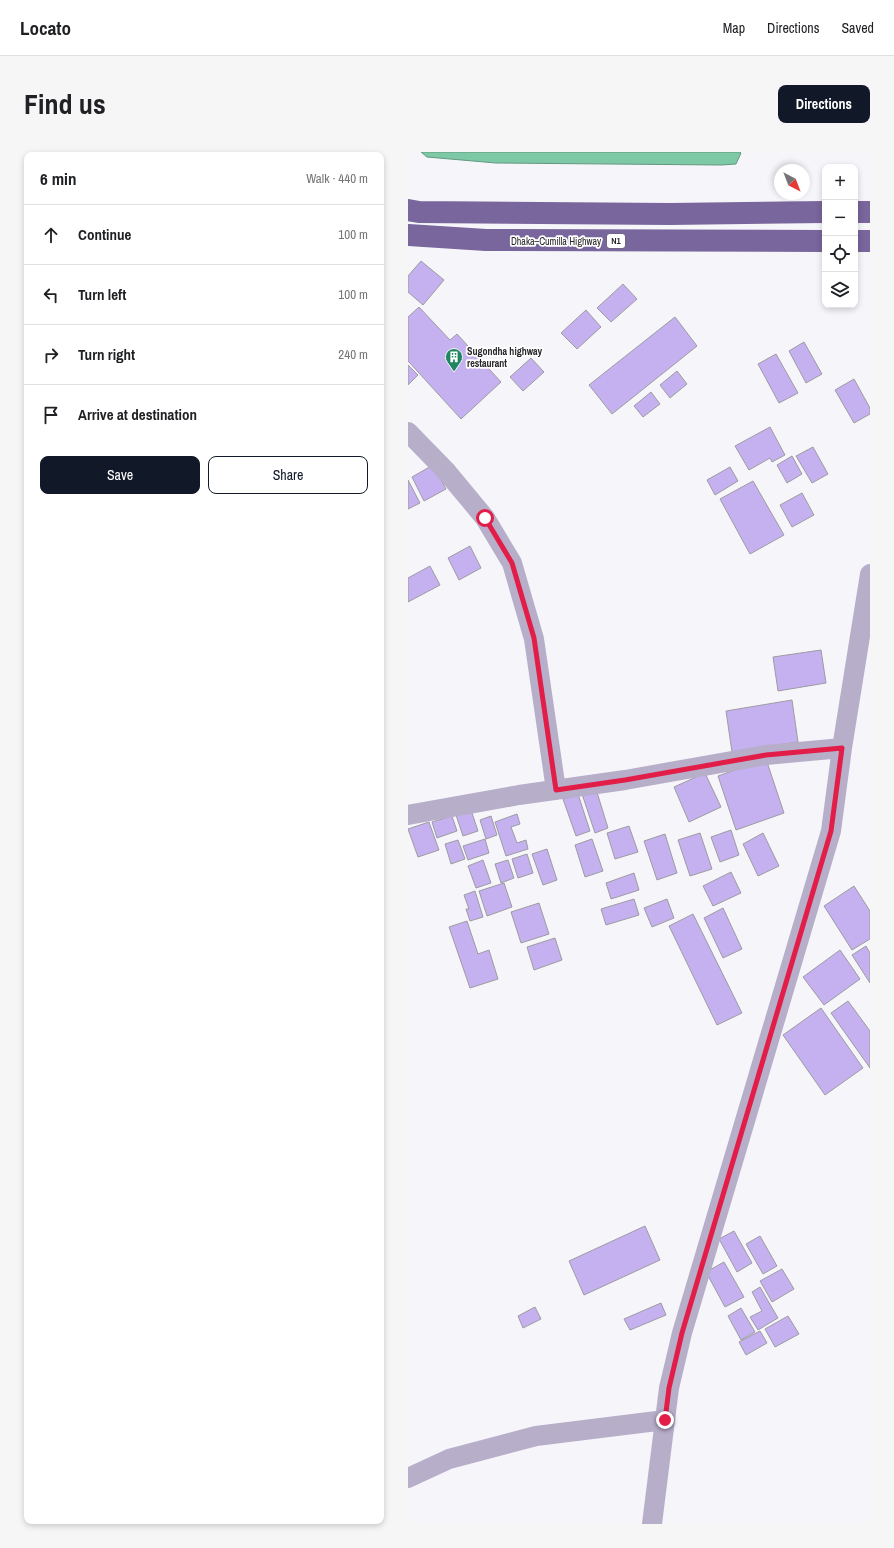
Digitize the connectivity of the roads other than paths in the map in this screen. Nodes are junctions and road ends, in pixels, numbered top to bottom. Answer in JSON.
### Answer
{"nodes":[{"id":1,"x":408,"y":210,"type":"edge"},
{"id":2,"x":822,"y":212,"type":"edge"},
{"id":3,"x":858,"y":212,"type":"edge"},
{"id":4,"x":870,"y":212,"type":"edge"},
{"id":5,"x":408,"y":235,"type":"edge"},
{"id":6,"x":822,"y":241,"type":"edge"},
{"id":7,"x":858,"y":241,"type":"edge"},
{"id":8,"x":870,"y":241,"type":"edge"},
{"id":9,"x":408,"y":432,"type":"edge"},
{"id":10,"x":870,"y":574,"type":"edge"},
{"id":11,"x":842,"y":748,"type":"junction"},
{"id":12,"x":556,"y":790,"type":"junction"},
{"id":13,"x":408,"y":815,"type":"edge"},
{"id":14,"x":665,"y":1420,"type":"junction"},
{"id":15,"x":408,"y":1478,"type":"edge"},
{"id":16,"x":652,"y":1524,"type":"edge"}],
"edges":[{"from":1,"to":2,"type":"highway"},
{"from":3,"to":4,"type":"highway"},
{"from":5,"to":6,"type":"highway","name":"Dhaka–Cumilla Highway","number":"N1"},
{"from":7,"to":8,"type":"highway"},
{"from":9,"to":12,"type":"street"},
{"from":10,"to":11,"type":"street"},
{"from":11,"to":12,"type":"street"},
{"from":11,"to":14,"type":"street"},
{"from":12,"to":13,"type":"street"},
{"from":14,"to":15,"type":"street"},
{"from":14,"to":16,"type":"street"}]}
